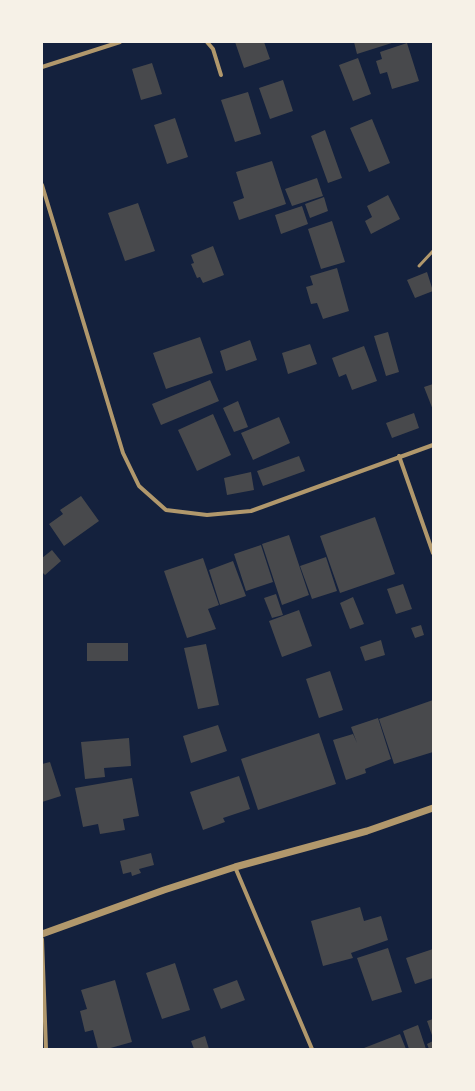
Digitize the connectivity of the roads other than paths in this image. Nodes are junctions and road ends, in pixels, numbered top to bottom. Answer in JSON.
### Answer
{"nodes":[{"id":1,"x":120,"y":42,"type":"edge"},
{"id":2,"x":207,"y":42,"type":"edge"},
{"id":3,"x":42,"y":67,"type":"edge"},
{"id":4,"x":221,"y":75,"type":"dead end"},
{"id":5,"x":42,"y":185,"type":"edge"},
{"id":6,"x":433,"y":251,"type":"edge"},
{"id":7,"x":419,"y":266,"type":"dead end"},
{"id":8,"x":433,"y":444,"type":"edge"},
{"id":9,"x":399,"y":456,"type":"junction"},
{"id":10,"x":433,"y":553,"type":"edge"},
{"id":11,"x":433,"y":808,"type":"edge"},
{"id":12,"x":235,"y":868,"type":"junction"},
{"id":13,"x":42,"y":934,"type":"edge"},
{"id":14,"x":42,"y":939,"type":"edge"},
{"id":15,"x":46,"y":1049,"type":"edge"},
{"id":16,"x":312,"y":1049,"type":"edge"}],
"edges":[{"from":1,"to":3,"type":"street"},
{"from":2,"to":4,"type":"street"},
{"from":5,"to":9,"type":"street"},
{"from":6,"to":7,"type":"lane"},
{"from":8,"to":9,"type":"street"},
{"from":9,"to":10,"type":"street"},
{"from":11,"to":12,"type":"street"},
{"from":12,"to":13,"type":"street"},
{"from":12,"to":16,"type":"street"},
{"from":14,"to":15,"type":"street"}]}
